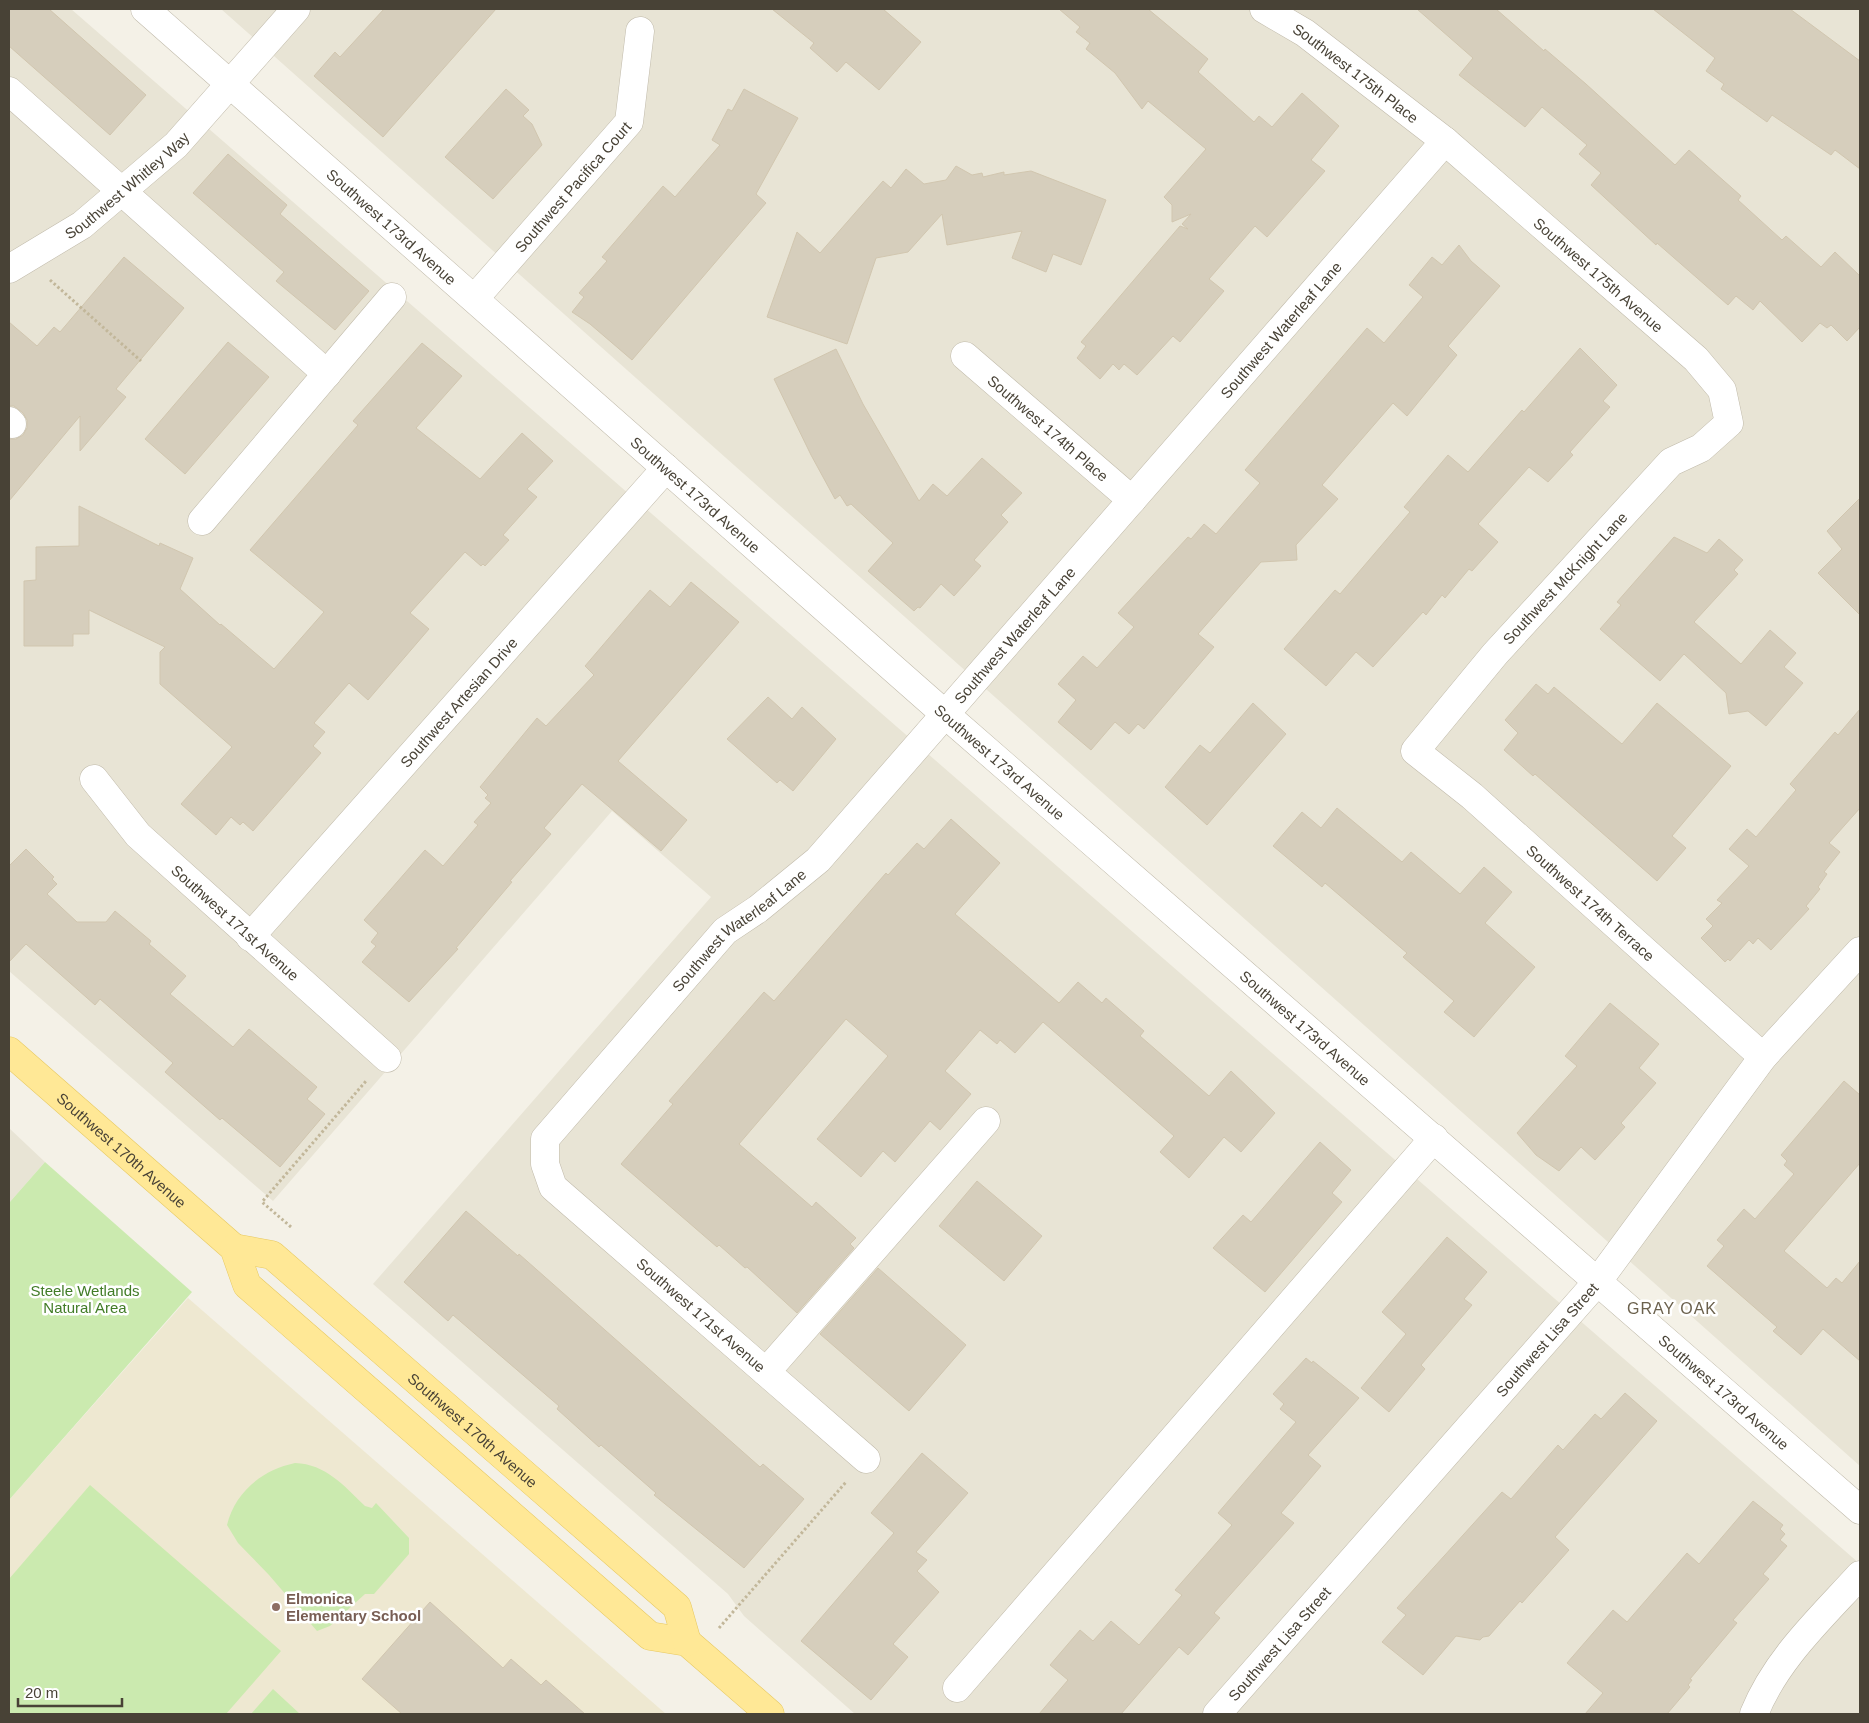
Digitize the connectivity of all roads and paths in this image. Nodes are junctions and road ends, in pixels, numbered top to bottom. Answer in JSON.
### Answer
{"nodes":[{"id":1,"x":145,"y":9,"type":"edge"},
{"id":2,"x":296,"y":9,"type":"edge"},
{"id":3,"x":1264,"y":9,"type":"edge"},
{"id":4,"x":640,"y":30,"type":"dead end"},
{"id":5,"x":230,"y":84,"type":"junction"},
{"id":6,"x":9,"y":91,"type":"edge"},
{"id":7,"x":1445,"y":141,"type":"junction"},
{"id":8,"x":123,"y":192,"type":"junction"},
{"id":9,"x":17,"y":264,"type":"edge"},
{"id":10,"x":392,"y":297,"type":"dead end"},
{"id":11,"x":475,"y":298,"type":"junction"},
{"id":12,"x":965,"y":356,"type":"dead end"},
{"id":13,"x":141,"y":361,"type":"dead end"},
{"id":14,"x":327,"y":374,"type":"junction"},
{"id":15,"x":1729,"y":422,"type":"joint"},
{"id":16,"x":666,"y":468,"type":"junction"},
{"id":17,"x":1132,"y":500,"type":"junction"},
{"id":18,"x":202,"y":521,"type":"dead end"},
{"id":19,"x":946,"y":715,"type":"junction"},
{"id":20,"x":1415,"y":751,"type":"joint"},
{"id":21,"x":94,"y":779,"type":"dead end"},
{"id":22,"x":250,"y":937,"type":"junction"},
{"id":23,"x":1860,"y":951,"type":"edge"},
{"id":24,"x":9,"y":1051,"type":"edge"},
{"id":25,"x":387,"y":1058,"type":"joint"},
{"id":26,"x":1763,"y":1058,"type":"junction"},
{"id":27,"x":986,"y":1121,"type":"dead end"},
{"id":28,"x":1434,"y":1138,"type":"junction"},
{"id":29,"x":545,"y":1164,"type":"joint"},
{"id":30,"x":292,"y":1228,"type":"dead end"},
{"id":31,"x":234,"y":1248,"type":"junction"},
{"id":32,"x":1598,"y":1281,"type":"junction"},
{"id":33,"x":766,"y":1372,"type":"junction"},
{"id":34,"x":866,"y":1459,"type":"joint"},
{"id":35,"x":1860,"y":1510,"type":"edge"},
{"id":36,"x":1860,"y":1575,"type":"edge"},
{"id":37,"x":693,"y":1647,"type":"junction"},
{"id":38,"x":957,"y":1688,"type":"dead end"},
{"id":39,"x":770,"y":1714,"type":"edge"},
{"id":40,"x":1217,"y":1714,"type":"edge"},
{"id":41,"x":1754,"y":1714,"type":"edge"}],
"edges":[{"from":1,"to":5,"type":"street","name":"Southwest 173rd Avenue"},
{"from":2,"to":5,"type":"street","name":"Southwest Whitley Way"},
{"from":3,"to":7,"type":"street","name":"Southwest 175th Place"},
{"from":4,"to":11,"type":"street","name":"Southwest Pacifica Court"},
{"from":5,"to":8,"type":"street","name":"Southwest Whitley Way"},
{"from":5,"to":11,"type":"street","name":"Southwest 173rd Avenue"},
{"from":6,"to":8,"type":"street"},
{"from":7,"to":15,"type":"street","name":"Southwest 175th Avenue"},
{"from":7,"to":17,"type":"street","name":"Southwest Waterleaf Lane"},
{"from":8,"to":9,"type":"street","name":"Southwest Whitley Way"},
{"from":8,"to":14,"type":"street"},
{"from":9,"to":13,"type":"path"},
{"from":10,"to":14,"type":"street"},
{"from":11,"to":16,"type":"street","name":"Southwest 173rd Avenue"},
{"from":12,"to":17,"type":"street","name":"Southwest 174th Place"},
{"from":14,"to":18,"type":"street"},
{"from":15,"to":20,"type":"street","name":"Southwest McKnight Lane"},
{"from":16,"to":19,"type":"street","name":"Southwest 173rd Avenue"},
{"from":16,"to":22,"type":"street","name":"Southwest Artesian Drive"},
{"from":17,"to":19,"type":"street","name":"Southwest Waterleaf Lane"},
{"from":19,"to":28,"type":"street","name":"Southwest 173rd Avenue"},
{"from":19,"to":29,"type":"street","name":"Southwest Waterleaf Lane"},
{"from":20,"to":26,"type":"street","name":"Southwest 174th Terrace"},
{"from":21,"to":22,"type":"street","name":"Southwest 171st Avenue"},
{"from":22,"to":25,"type":"street","name":"Southwest 171st Avenue"},
{"from":23,"to":26,"type":"street","name":"Southwest Lisa Street"},
{"from":24,"to":31,"type":"main road","name":"Southwest 170th Avenue"},
{"from":25,"to":30,"type":"path"},
{"from":26,"to":32,"type":"street","name":"Southwest Lisa Street"},
{"from":27,"to":33,"type":"street"},
{"from":28,"to":32,"type":"street","name":"Southwest 173rd Avenue"},
{"from":28,"to":38,"type":"street"},
{"from":29,"to":33,"type":"street","name":"Southwest 171st Avenue"},
{"from":31,"to":37,"type":"main road","name":"Southwest 170th Avenue"},
{"from":31,"to":37,"type":"main road","name":"Southwest 170th Avenue"},
{"from":32,"to":35,"type":"street","name":"Southwest 173rd Avenue"},
{"from":32,"to":40,"type":"street","name":"Southwest Lisa Street"},
{"from":33,"to":34,"type":"street","name":"Southwest 171st Avenue"},
{"from":34,"to":37,"type":"path"},
{"from":36,"to":41,"type":"street"},
{"from":37,"to":39,"type":"main road"}]}
